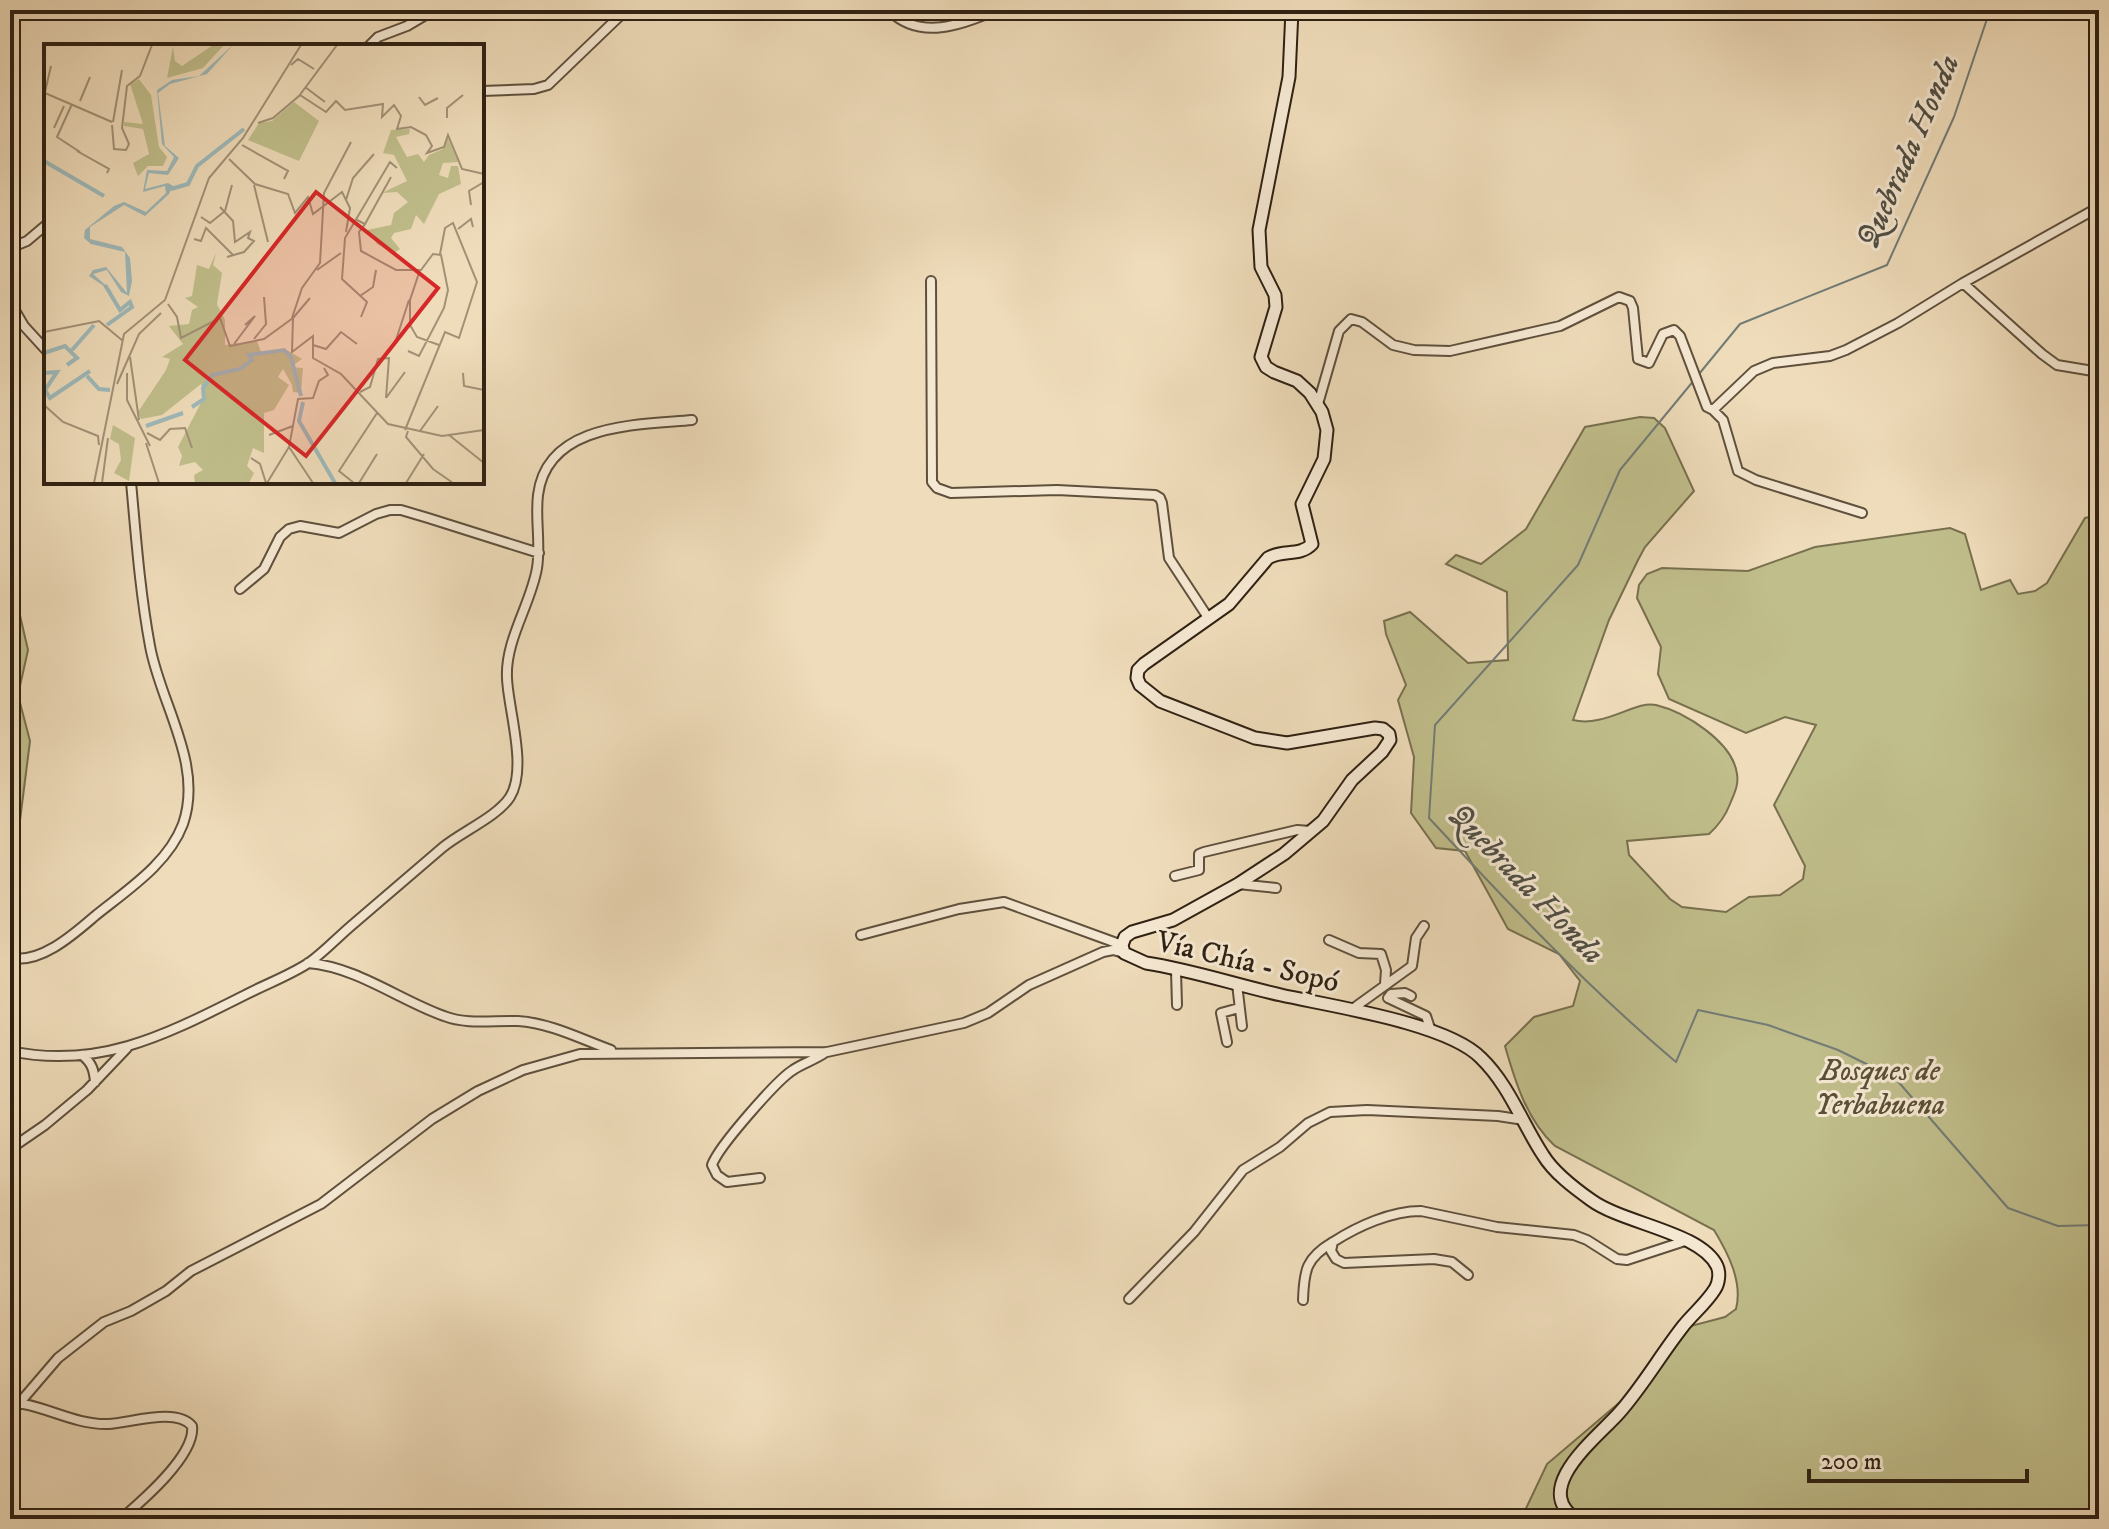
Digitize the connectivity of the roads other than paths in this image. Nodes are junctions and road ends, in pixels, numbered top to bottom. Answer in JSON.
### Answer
{"nodes":[{"id":1,"x":434,"y":10,"type":"edge"},
{"id":2,"x":626,"y":10,"type":"edge"},
{"id":3,"x":889,"y":10,"type":"edge"},
{"id":4,"x":996,"y":10,"type":"edge"},
{"id":5,"x":1292,"y":10,"type":"edge"},
{"id":6,"x":371,"y":44,"type":"edge"},
{"id":7,"x":484,"y":91,"type":"edge"},
{"id":8,"x":2099,"y":207,"type":"edge"},
{"id":9,"x":44,"y":227,"type":"edge"},
{"id":10,"x":10,"y":248,"type":"edge"},
{"id":11,"x":931,"y":281,"type":"dead end"},
{"id":12,"x":1963,"y":283,"type":"junction"},
{"id":13,"x":10,"y":302,"type":"edge"},
{"id":14,"x":44,"y":348,"type":"edge"},
{"id":15,"x":2099,"y":372,"type":"edge"},
{"id":16,"x":1318,"y":404,"type":"junction"},
{"id":17,"x":1713,"y":410,"type":"junction"},
{"id":18,"x":692,"y":420,"type":"dead end"},
{"id":19,"x":131,"y":484,"type":"edge"},
{"id":20,"x":1862,"y":513,"type":"dead end"},
{"id":21,"x":539,"y":553,"type":"junction"},
{"id":22,"x":240,"y":589,"type":"dead end"},
{"id":23,"x":1209,"y":619,"type":"junction"},
{"id":24,"x":1312,"y":831,"type":"junction"},
{"id":25,"x":1175,"y":876,"type":"dead end"},
{"id":26,"x":1238,"y":884,"type":"junction"},
{"id":27,"x":1276,"y":888,"type":"dead end"},
{"id":28,"x":1424,"y":926,"type":"dead end"},
{"id":29,"x":861,"y":935,"type":"dead end"},
{"id":30,"x":1329,"y":940,"type":"dead end"},
{"id":31,"x":1123,"y":949,"type":"junction"},
{"id":32,"x":10,"y":958,"type":"edge"},
{"id":33,"x":308,"y":963,"type":"junction"},
{"id":34,"x":1176,"y":971,"type":"junction"},
{"id":35,"x":1237,"y":984,"type":"junction"},
{"id":36,"x":1385,"y":984,"type":"junction"},
{"id":37,"x":1411,"y":996,"type":"dead end"},
{"id":38,"x":1177,"y":1005,"type":"dead end"},
{"id":39,"x":1239,"y":1008,"type":"junction"},
{"id":40,"x":1351,"y":1011,"type":"junction"},
{"id":41,"x":1242,"y":1026,"type":"dead end"},
{"id":42,"x":1431,"y":1031,"type":"junction"},
{"id":43,"x":1227,"y":1042,"type":"dead end"},
{"id":44,"x":127,"y":1048,"type":"junction"},
{"id":45,"x":10,"y":1051,"type":"edge"},
{"id":46,"x":618,"y":1052,"type":"junction"},
{"id":47,"x":827,"y":1052,"type":"junction"},
{"id":48,"x":82,"y":1055,"type":"junction"},
{"id":49,"x":95,"y":1082,"type":"junction"},
{"id":50,"x":1525,"y":1120,"type":"junction"},
{"id":51,"x":10,"y":1149,"type":"edge"},
{"id":52,"x":760,"y":1178,"type":"dead end"},
{"id":53,"x":1689,"y":1240,"type":"junction"},
{"id":54,"x":1333,"y":1242,"type":"junction"},
{"id":55,"x":1468,"y":1275,"type":"dead end"},
{"id":56,"x":1129,"y":1299,"type":"dead end"},
{"id":57,"x":1303,"y":1300,"type":"dead end"},
{"id":58,"x":14,"y":1402,"type":"edge"},
{"id":59,"x":10,"y":1414,"type":"edge"},
{"id":60,"x":121,"y":1519,"type":"edge"},
{"id":61,"x":1576,"y":1519,"type":"edge"}],
"edges":[{"from":1,"to":6,"type":"street"},
{"from":2,"to":7,"type":"street"},
{"from":3,"to":4,"type":"street"},
{"from":5,"to":16,"type":"street"},
{"from":8,"to":12,"type":"street"},
{"from":9,"to":10,"type":"street"},
{"from":11,"to":23,"type":"street"},
{"from":12,"to":15,"type":"street"},
{"from":12,"to":17,"type":"street"},
{"from":13,"to":14,"type":"street"},
{"from":16,"to":17,"type":"street"},
{"from":16,"to":23,"type":"street","name":"Vía Chía - Sopó"},
{"from":17,"to":20,"type":"street"},
{"from":18,"to":21,"type":"street"},
{"from":19,"to":32,"type":"street"},
{"from":21,"to":22,"type":"street"},
{"from":21,"to":33,"type":"street"},
{"from":23,"to":24,"type":"street","name":"Vía Chía - Sopó"},
{"from":24,"to":25,"type":"street"},
{"from":24,"to":26,"type":"street","name":"Vía Chía - Sopó"},
{"from":26,"to":27,"type":"street"},
{"from":26,"to":31,"type":"street","name":"Vía Chía - Sopó"},
{"from":28,"to":36,"type":"street"},
{"from":29,"to":31,"type":"street"},
{"from":30,"to":36,"type":"street"},
{"from":31,"to":34,"type":"street","name":"Vía Chía - Sopó"},
{"from":31,"to":47,"type":"street"},
{"from":33,"to":44,"type":"street"},
{"from":33,"to":46,"type":"street"},
{"from":34,"to":35,"type":"street","name":"Vía Chía - Sopó"},
{"from":34,"to":38,"type":"street"},
{"from":35,"to":39,"type":"street"},
{"from":35,"to":40,"type":"street","name":"Vía Chía - Sopó"},
{"from":36,"to":40,"type":"street"},
{"from":37,"to":42,"type":"street"},
{"from":39,"to":41,"type":"street"},
{"from":39,"to":43,"type":"street"},
{"from":40,"to":42,"type":"street","name":"Vía Chía - Sopó"},
{"from":42,"to":50,"type":"street","name":"Vía Chía - Sopó"},
{"from":44,"to":48,"type":"street"},
{"from":44,"to":49,"type":"street"},
{"from":45,"to":48,"type":"street"},
{"from":46,"to":47,"type":"street"},
{"from":46,"to":58,"type":"street"},
{"from":47,"to":52,"type":"street"},
{"from":48,"to":49,"type":"street"},
{"from":49,"to":51,"type":"street"},
{"from":50,"to":53,"type":"street","name":"Vía Chía - Sopó"},
{"from":50,"to":56,"type":"street"},
{"from":53,"to":54,"type":"street"},
{"from":53,"to":61,"type":"street","name":"Vía Chía - Sopó"},
{"from":54,"to":55,"type":"street"},
{"from":54,"to":57,"type":"street"},
{"from":58,"to":59,"type":"street"},
{"from":58,"to":60,"type":"street"}]}
